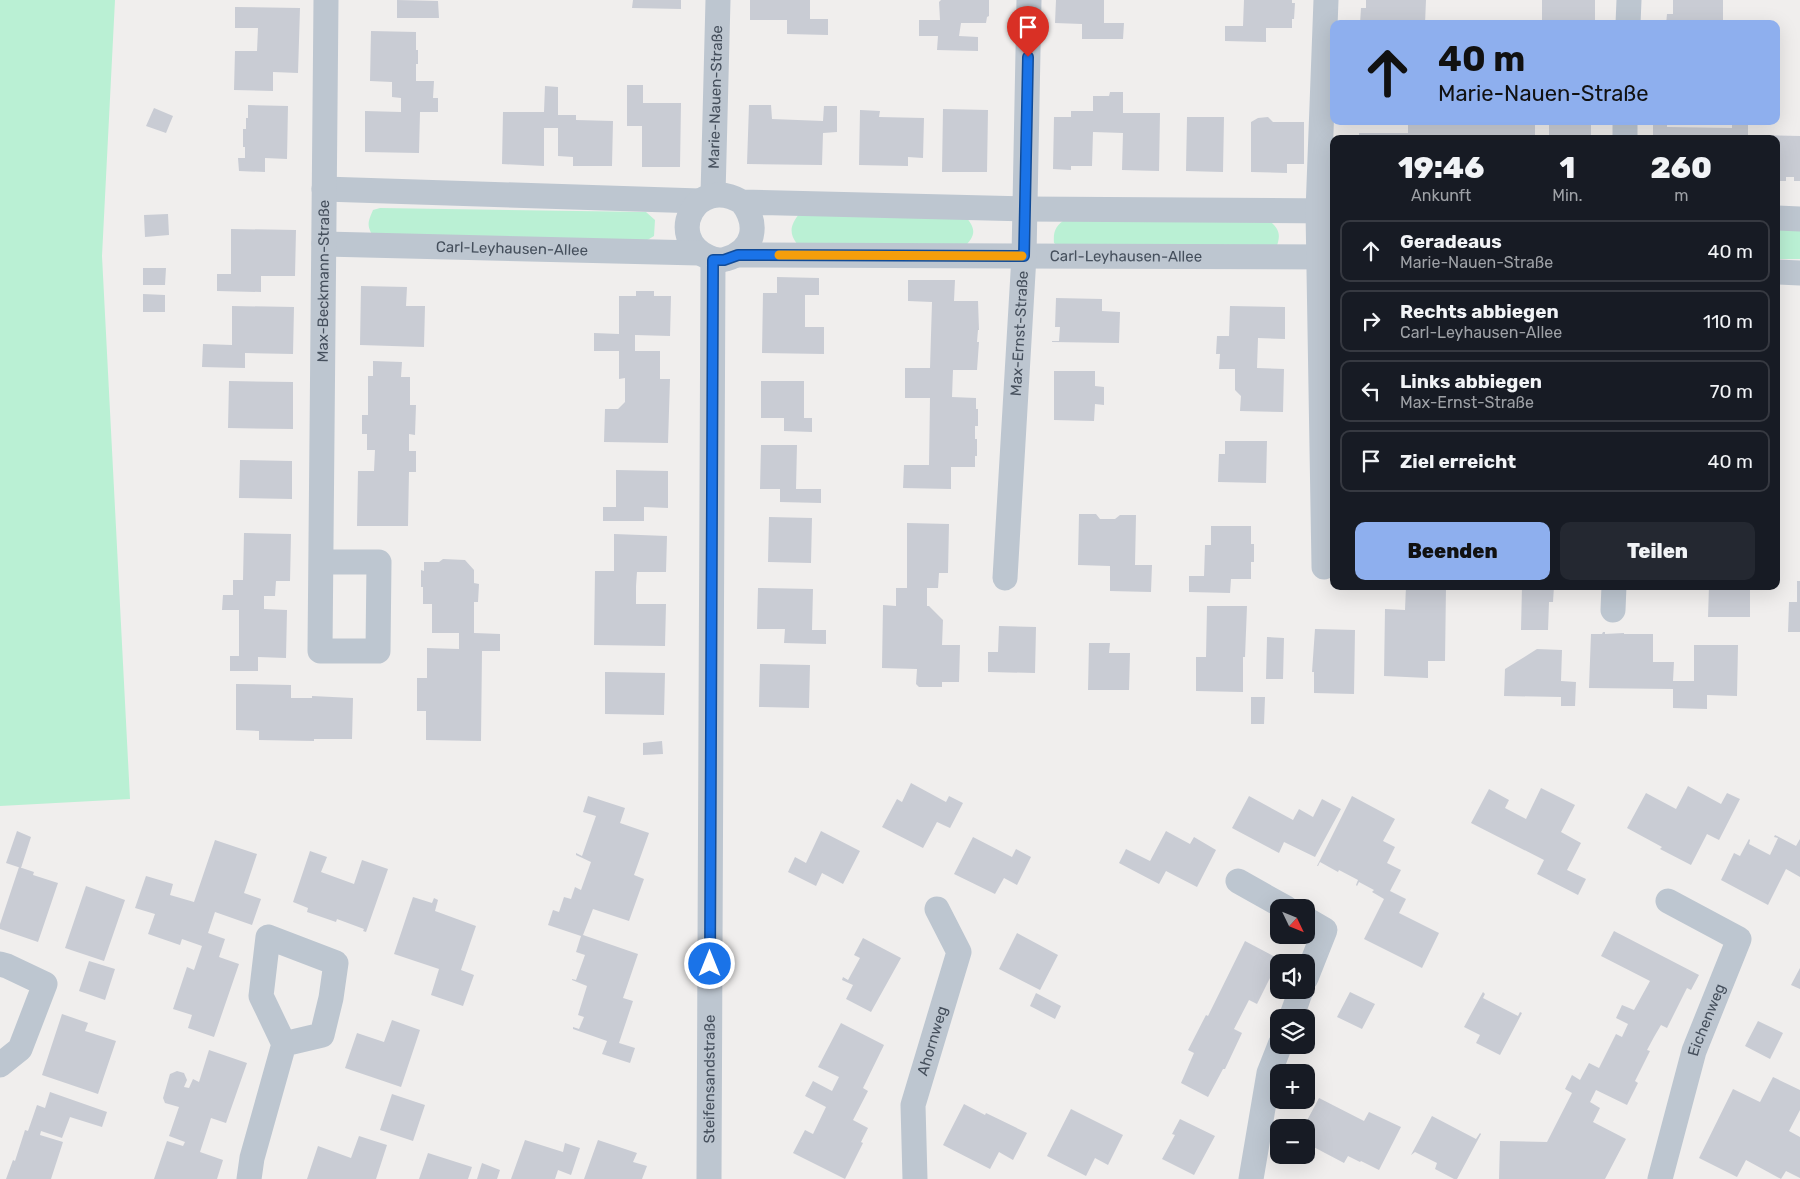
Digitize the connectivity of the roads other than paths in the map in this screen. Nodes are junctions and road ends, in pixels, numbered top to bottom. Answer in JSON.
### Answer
{"nodes":[{"id":1,"x":326,"y":0,"type":"edge"},
{"id":2,"x":718,"y":0,"type":"edge"},
{"id":3,"x":1029,"y":0,"type":"edge"},
{"id":4,"x":1326,"y":0,"type":"edge"},
{"id":5,"x":1629,"y":0,"type":"edge"},
{"id":6,"x":1628,"y":20,"type":"edge"},
{"id":7,"x":324,"y":189,"type":"junction"},
{"id":8,"x":706,"y":198,"type":"junction"},
{"id":9,"x":742,"y":202,"type":"junction"},
{"id":10,"x":1025,"y":209,"type":"junction"},
{"id":11,"x":1326,"y":211,"type":"edge"},
{"id":12,"x":1780,"y":218,"type":"edge"},
{"id":13,"x":1800,"y":218,"type":"edge"},
{"id":14,"x":324,"y":244,"type":"junction"},
{"id":15,"x":738,"y":255,"type":"junction"},
{"id":16,"x":706,"y":256,"type":"junction"},
{"id":17,"x":1024,"y":256,"type":"junction"},
{"id":18,"x":1327,"y":257,"type":"edge"},
{"id":19,"x":1780,"y":272,"type":"edge"},
{"id":20,"x":1800,"y":273,"type":"edge"},
{"id":21,"x":321,"y":562,"type":"dead end"},
{"id":22,"x":1324,"y":567,"type":"dead end"},
{"id":23,"x":1006,"y":578,"type":"dead end"},
{"id":24,"x":1238,"y":881,"type":"dead end"},
{"id":25,"x":1270,"y":899,"type":"edge"},
{"id":26,"x":1668,"y":901,"type":"dead end"},
{"id":27,"x":937,"y":909,"type":"dead end"},
{"id":28,"x":1315,"y":924,"type":"edge"},
{"id":29,"x":1315,"y":956,"type":"edge"},
{"id":30,"x":0,"y":964,"type":"edge"},
{"id":31,"x":284,"y":1044,"type":"dead end"},
{"id":32,"x":1276,"y":1054,"type":"edge"},
{"id":33,"x":0,"y":1065,"type":"edge"},
{"id":34,"x":249,"y":1179,"type":"edge"},
{"id":35,"x":709,"y":1179,"type":"edge"},
{"id":36,"x":915,"y":1179,"type":"edge"},
{"id":37,"x":1251,"y":1179,"type":"edge"},
{"id":38,"x":1660,"y":1179,"type":"edge"}],
"edges":[{"from":1,"to":7,"type":"street","name":"Max-Beckmann-Straße"},
{"from":2,"to":8,"type":"street","name":"Marie-Nauen-Straße"},
{"from":3,"to":10,"type":"street","name":"Max-Ernst-Straße"},
{"from":4,"to":11,"type":"street"},
{"from":5,"to":6,"type":"street"},
{"from":7,"to":8,"type":"street"},
{"from":7,"to":14,"type":"street","name":"Max-Beckmann-Straße"},
{"from":8,"to":9,"type":"street"},
{"from":8,"to":16,"type":"street"},
{"from":9,"to":10,"type":"street"},
{"from":9,"to":15,"type":"street"},
{"from":10,"to":11,"type":"street"},
{"from":10,"to":17,"type":"street","name":"Max-Ernst-Straße"},
{"from":11,"to":18,"type":"street"},
{"from":12,"to":13,"type":"street"},
{"from":14,"to":16,"type":"street","name":"Carl-Leyhausen-Allee"},
{"from":14,"to":21,"type":"street","name":"Max-Beckmann-Straße"},
{"from":15,"to":16,"type":"street","name":"Carl-Leyhausen-Allee"},
{"from":15,"to":17,"type":"street","name":"Carl-Leyhausen-Allee"},
{"from":16,"to":35,"type":"street","name":"Steifensandstraße"},
{"from":17,"to":18,"type":"street","name":"Carl-Leyhausen-Allee"},
{"from":17,"to":23,"type":"street","name":"Max-Ernst-Straße"},
{"from":18,"to":22,"type":"street"},
{"from":19,"to":20,"type":"street"},
{"from":24,"to":25,"type":"street"},
{"from":26,"to":38,"type":"street","name":"Eichenweg"},
{"from":27,"to":36,"type":"street","name":"Ahornweg"},
{"from":28,"to":29,"type":"street"},
{"from":30,"to":33,"type":"street"},
{"from":31,"to":34,"type":"street"},
{"from":32,"to":37,"type":"street"}]}
